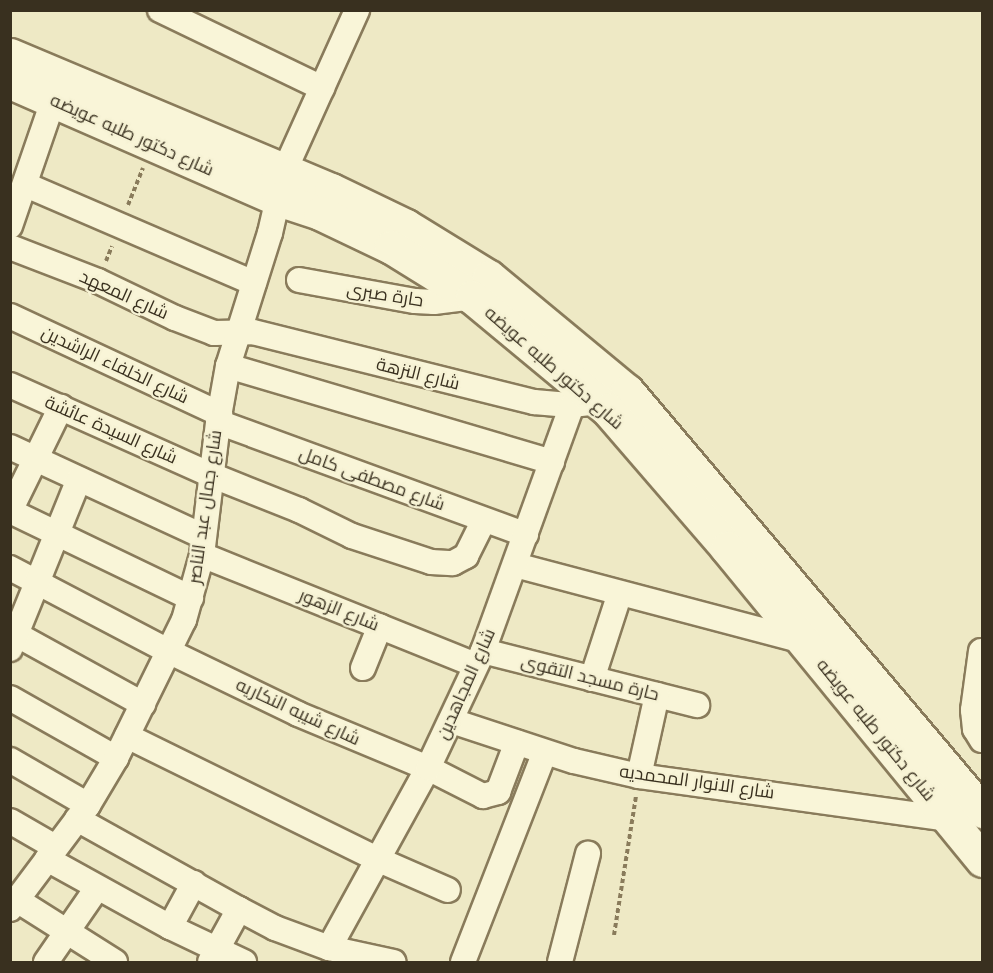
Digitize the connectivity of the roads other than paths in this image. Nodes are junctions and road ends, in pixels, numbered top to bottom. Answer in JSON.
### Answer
{"nodes":[{"id":1,"x":160,"y":10,"type":"edge"},
{"id":2,"x":357,"y":10,"type":"edge"},
{"id":3,"x":10,"y":55,"type":"edge"},
{"id":4,"x":10,"y":82,"type":"edge"},
{"id":5,"x":322,"y":88,"type":"junction"},
{"id":6,"x":53,"y":101,"type":"junction"},
{"id":7,"x":281,"y":185,"type":"junction"},
{"id":8,"x":19,"y":192,"type":"edge"},
{"id":9,"x":326,"y":202,"type":"junction"},
{"id":10,"x":10,"y":226,"type":"edge"},
{"id":11,"x":10,"y":247,"type":"edge"},
{"id":12,"x":299,"y":280,"type":"dead end"},
{"id":13,"x":254,"y":283,"type":"junction"},
{"id":14,"x":471,"y":297,"type":"junction"},
{"id":15,"x":10,"y":316,"type":"edge"},
{"id":16,"x":238,"y":332,"type":"junction"},
{"id":17,"x":228,"y":366,"type":"junction"},
{"id":18,"x":10,"y":385,"type":"edge"},
{"id":19,"x":585,"y":403,"type":"junction"},
{"id":20,"x":61,"y":407,"type":"junction"},
{"id":21,"x":219,"y":418,"type":"junction"},
{"id":22,"x":10,"y":447,"type":"edge"},
{"id":23,"x":35,"y":459,"type":"junction"},
{"id":24,"x":552,"y":462,"type":"junction"},
{"id":25,"x":211,"y":475,"type":"junction"},
{"id":26,"x":79,"y":479,"type":"junction"},
{"id":27,"x":11,"y":511,"type":"edge"},
{"id":28,"x":484,"y":520,"type":"junction"},
{"id":29,"x":56,"y":533,"type":"junction"},
{"id":30,"x":526,"y":535,"type":"junction"},
{"id":31,"x":203,"y":546,"type":"junction"},
{"id":32,"x":515,"y":565,"type":"junction"},
{"id":33,"x":10,"y":568,"type":"edge"},
{"id":34,"x":38,"y":583,"type":"junction"},
{"id":35,"x":620,"y":592,"type":"junction"},
{"id":36,"x":191,"y":597,"type":"junction"},
{"id":37,"x":380,"y":626,"type":"junction"},
{"id":38,"x":13,"y":638,"type":"edge"},
{"id":39,"x":803,"y":641,"type":"junction"},
{"id":40,"x":981,"y":651,"type":"dead end"},
{"id":41,"x":170,"y":652,"type":"junction"},
{"id":42,"x":479,"y":658,"type":"junction"},
{"id":43,"x":363,"y":668,"type":"dead end"},
{"id":44,"x":592,"y":679,"type":"junction"},
{"id":45,"x":657,"y":695,"type":"junction"},
{"id":46,"x":10,"y":698,"type":"edge"},
{"id":47,"x":143,"y":704,"type":"junction"},
{"id":48,"x":697,"y":705,"type":"dead end"},
{"id":49,"x":452,"y":721,"type":"junction"},
{"id":50,"x":127,"y":736,"type":"junction"},
{"id":51,"x":982,"y":740,"type":"edge"},
{"id":52,"x":517,"y":742,"type":"junction"},
{"id":53,"x":545,"y":752,"type":"junction"},
{"id":54,"x":116,"y":758,"type":"junction"},
{"id":55,"x":10,"y":760,"type":"edge"},
{"id":56,"x":428,"y":768,"type":"junction"},
{"id":57,"x":639,"y":776,"type":"junction"},
{"id":58,"x":982,"y":811,"type":"edge"},
{"id":59,"x":82,"y":812,"type":"junction"},
{"id":60,"x":948,"y":819,"type":"junction"},
{"id":61,"x":10,"y":821,"type":"edge"},
{"id":62,"x":51,"y":853,"type":"junction"},
{"id":63,"x":588,"y":854,"type":"dead end"},
{"id":64,"x":379,"y":860,"type":"junction"},
{"id":65,"x":982,"y":860,"type":"edge"},
{"id":66,"x":194,"y":883,"type":"junction"},
{"id":67,"x":98,"y":888,"type":"junction"},
{"id":68,"x":447,"y":890,"type":"dead end"},
{"id":69,"x":14,"y":904,"type":"edge"},
{"id":70,"x":239,"y":909,"type":"junction"},
{"id":71,"x":170,"y":927,"type":"junction"},
{"id":72,"x":67,"y":932,"type":"junction"},
{"id":73,"x":322,"y":952,"type":"edge"},
{"id":74,"x":213,"y":956,"type":"edge"},
{"id":75,"x":46,"y":963,"type":"edge"},
{"id":76,"x":116,"y":963,"type":"edge"},
{"id":77,"x":244,"y":963,"type":"edge"},
{"id":78,"x":393,"y":963,"type":"edge"},
{"id":79,"x":463,"y":963,"type":"edge"},
{"id":80,"x":560,"y":963,"type":"edge"}],
"edges":[{"from":1,"to":5,"type":"street"},
{"from":2,"to":5,"type":"street","name":"شارع جمال عبد الناصر"},
{"from":3,"to":7,"type":"street","name":"شارع دكتور طلبه عويضه"},
{"from":4,"to":6,"type":"street","name":"شارع دكتور طلبه عويضه"},
{"from":5,"to":7,"type":"street","name":"شارع جمال عبد الناصر"},
{"from":6,"to":7,"type":"street","name":"شارع دكتور طلبه عويضه"},
{"from":6,"to":8,"type":"street"},
{"from":7,"to":9,"type":"street","name":"شارع دكتور طلبه عويضه"},
{"from":7,"to":13,"type":"street","name":"شارع جمال عبد الناصر"},
{"from":8,"to":10,"type":"street"},
{"from":8,"to":13,"type":"street"},
{"from":9,"to":14,"type":"street","name":"شارع دكتور طلبه عويضه"},
{"from":9,"to":58,"type":"street","name":"شارع دكتور طلبه عويضه"},
{"from":11,"to":16,"type":"street","name":"شارع المعهد"},
{"from":12,"to":14,"type":"street","name":"حارة صبرى"},
{"from":13,"to":16,"type":"street","name":"شارع جمال عبد الناصر"},
{"from":14,"to":19,"type":"street","name":"شارع دكتور طلبه عويضه"},
{"from":15,"to":21,"type":"street","name":"شارع الخلفاء الراشدين"},
{"from":16,"to":17,"type":"street","name":"شارع جمال عبد الناصر"},
{"from":16,"to":19,"type":"street","name":"شارع النزهة"},
{"from":17,"to":21,"type":"street","name":"شارع جمال عبد الناصر"},
{"from":17,"to":24,"type":"street"},
{"from":18,"to":20,"type":"street","name":"شارع السيدة عائشة"},
{"from":19,"to":24,"type":"street","name":"شارع المجاهدين"},
{"from":19,"to":39,"type":"street","name":"شارع دكتور طلبه عويضه"},
{"from":20,"to":23,"type":"street"},
{"from":20,"to":25,"type":"street","name":"شارع السيدة عائشة"},
{"from":21,"to":25,"type":"street","name":"شارع جمال عبد الناصر"},
{"from":21,"to":28,"type":"street","name":"شارع مصطفى كامل"},
{"from":22,"to":23,"type":"street","name":"شارع الزهور"},
{"from":23,"to":26,"type":"street","name":"شارع الزهور"},
{"from":23,"to":27,"type":"street"},
{"from":24,"to":30,"type":"street","name":"شارع المجاهدين"},
{"from":25,"to":28,"type":"street","name":"شارع السيدة عائشة"},
{"from":25,"to":31,"type":"street","name":"شارع جمال عبد الناصر"},
{"from":26,"to":29,"type":"street"},
{"from":26,"to":31,"type":"street","name":"شارع الزهور"},
{"from":27,"to":29,"type":"street"},
{"from":28,"to":30,"type":"street","name":"شارع مصطفى كامل"},
{"from":29,"to":34,"type":"street"},
{"from":29,"to":36,"type":"street"},
{"from":30,"to":32,"type":"street","name":"شارع المجاهدين"},
{"from":31,"to":36,"type":"street","name":"شارع جمال عبد الناصر"},
{"from":31,"to":37,"type":"street","name":"شارع الزهور"},
{"from":32,"to":35,"type":"street"},
{"from":32,"to":42,"type":"street","name":"شارع المجاهدين"},
{"from":33,"to":34,"type":"street","name":"شارع شيبه النكاريه"},
{"from":34,"to":38,"type":"street"},
{"from":34,"to":41,"type":"street","name":"شارع شيبه النكاريه"},
{"from":35,"to":39,"type":"street"},
{"from":35,"to":44,"type":"street"},
{"from":36,"to":41,"type":"street","name":"شارع جمال عبد الناصر"},
{"from":37,"to":42,"type":"street","name":"شارع الزهور"},
{"from":37,"to":43,"type":"street"},
{"from":38,"to":47,"type":"street"},
{"from":39,"to":60,"type":"street","name":"شارع دكتور طلبه عويضه"},
{"from":40,"to":51,"type":"street"},
{"from":41,"to":47,"type":"street","name":"شارع جمال عبد الناصر"},
{"from":41,"to":56,"type":"street","name":"شارع شيبه النكاريه"},
{"from":42,"to":44,"type":"street","name":"حارة مسجد التقوى"},
{"from":42,"to":49,"type":"street","name":"شارع المجاهدين"},
{"from":44,"to":45,"type":"street","name":"حارة مسجد التقوى"},
{"from":45,"to":48,"type":"street","name":"حارة مسجد التقوى"},
{"from":45,"to":57,"type":"street"},
{"from":46,"to":54,"type":"street"},
{"from":47,"to":50,"type":"street","name":"شارع جمال عبد الناصر"},
{"from":49,"to":52,"type":"street","name":"شارع الانوار المحمديه"},
{"from":49,"to":56,"type":"street","name":"شارع المجاهدين"},
{"from":50,"to":54,"type":"street","name":"شارع جمال عبد الناصر"},
{"from":50,"to":64,"type":"street"},
{"from":52,"to":53,"type":"street","name":"شارع الانوار المحمديه"},
{"from":52,"to":56,"type":"street","name":"شارع شيبه النكاريه"},
{"from":53,"to":57,"type":"street","name":"شارع الانوار المحمديه"},
{"from":53,"to":79,"type":"street"},
{"from":54,"to":59,"type":"street","name":"شارع جمال عبد الناصر"},
{"from":55,"to":59,"type":"street"},
{"from":56,"to":64,"type":"street","name":"شارع المجاهدين"},
{"from":57,"to":60,"type":"street","name":"شارع الانوار المحمديه"},
{"from":59,"to":62,"type":"street","name":"شارع جمال عبد الناصر"},
{"from":59,"to":66,"type":"street"},
{"from":60,"to":65,"type":"street","name":"شارع دكتور طلبه عويضه"},
{"from":61,"to":62,"type":"street"},
{"from":62,"to":67,"type":"street"},
{"from":62,"to":69,"type":"street","name":"شارع جمال عبد الناصر"},
{"from":63,"to":80,"type":"street"},
{"from":64,"to":68,"type":"street"},
{"from":64,"to":73,"type":"street","name":"شارع المجاهدين"},
{"from":66,"to":70,"type":"street"},
{"from":66,"to":71,"type":"street"},
{"from":67,"to":71,"type":"street"},
{"from":67,"to":72,"type":"street"},
{"from":69,"to":72,"type":"street"},
{"from":70,"to":73,"type":"street"},
{"from":70,"to":74,"type":"street"},
{"from":71,"to":74,"type":"street"},
{"from":72,"to":75,"type":"street"},
{"from":72,"to":76,"type":"street"},
{"from":73,"to":78,"type":"street"},
{"from":74,"to":77,"type":"street"}]}
